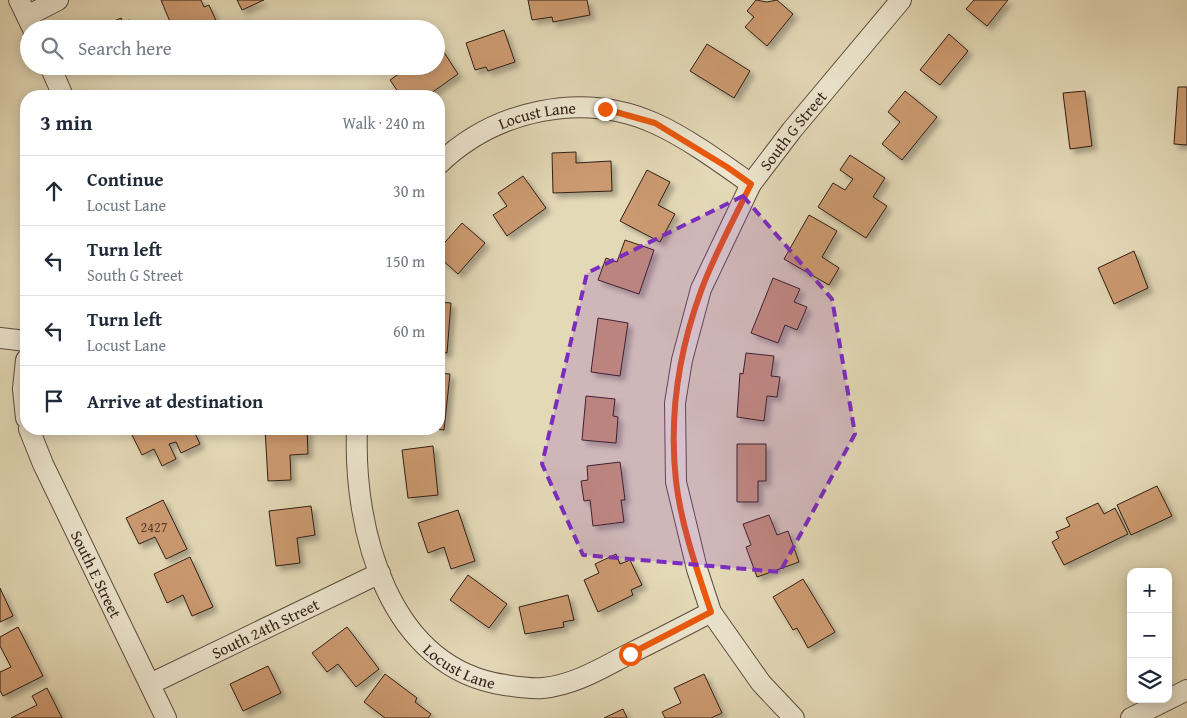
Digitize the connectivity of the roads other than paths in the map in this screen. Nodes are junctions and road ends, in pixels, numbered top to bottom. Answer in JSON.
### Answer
{"nodes":[{"id":1,"x":58,"y":0,"type":"edge"},
{"id":2,"x":901,"y":0,"type":"edge"},
{"id":3,"x":26,"y":15,"type":"edge"},
{"id":4,"x":54,"y":75,"type":"edge"},
{"id":5,"x":61,"y":90,"type":"edge"},
{"id":6,"x":445,"y":159,"type":"edge"},
{"id":7,"x":751,"y":184,"type":"junction"},
{"id":8,"x":0,"y":338,"type":"edge"},
{"id":9,"x":20,"y":340,"type":"edge"},
{"id":10,"x":31,"y":435,"type":"edge"},
{"id":11,"x":357,"y":435,"type":"edge"},
{"id":12,"x":380,"y":573,"type":"junction"},
{"id":13,"x":711,"y":612,"type":"junction"},
{"id":14,"x":150,"y":684,"type":"junction"},
{"id":15,"x":1187,"y":690,"type":"edge"},
{"id":16,"x":166,"y":718,"type":"edge"},
{"id":17,"x":794,"y":718,"type":"edge"},
{"id":18,"x":1131,"y":718,"type":"edge"}],
"edges":[{"from":1,"to":3,"type":"street"},
{"from":2,"to":7,"type":"street","name":"South G Street"},
{"from":4,"to":5,"type":"street"},
{"from":6,"to":7,"type":"street","name":"Locust Lane"},
{"from":7,"to":13,"type":"street","name":"South G Street"},
{"from":8,"to":9,"type":"street"},
{"from":10,"to":14,"type":"street","name":"South E Street"},
{"from":11,"to":12,"type":"street","name":"Locust Lane"},
{"from":12,"to":13,"type":"street","name":"Locust Lane"},
{"from":12,"to":14,"type":"street","name":"South 24th Street"},
{"from":13,"to":17,"type":"street","name":"South G Street"},
{"from":14,"to":16,"type":"street","name":"South E Street"},
{"from":15,"to":18,"type":"street"}]}
